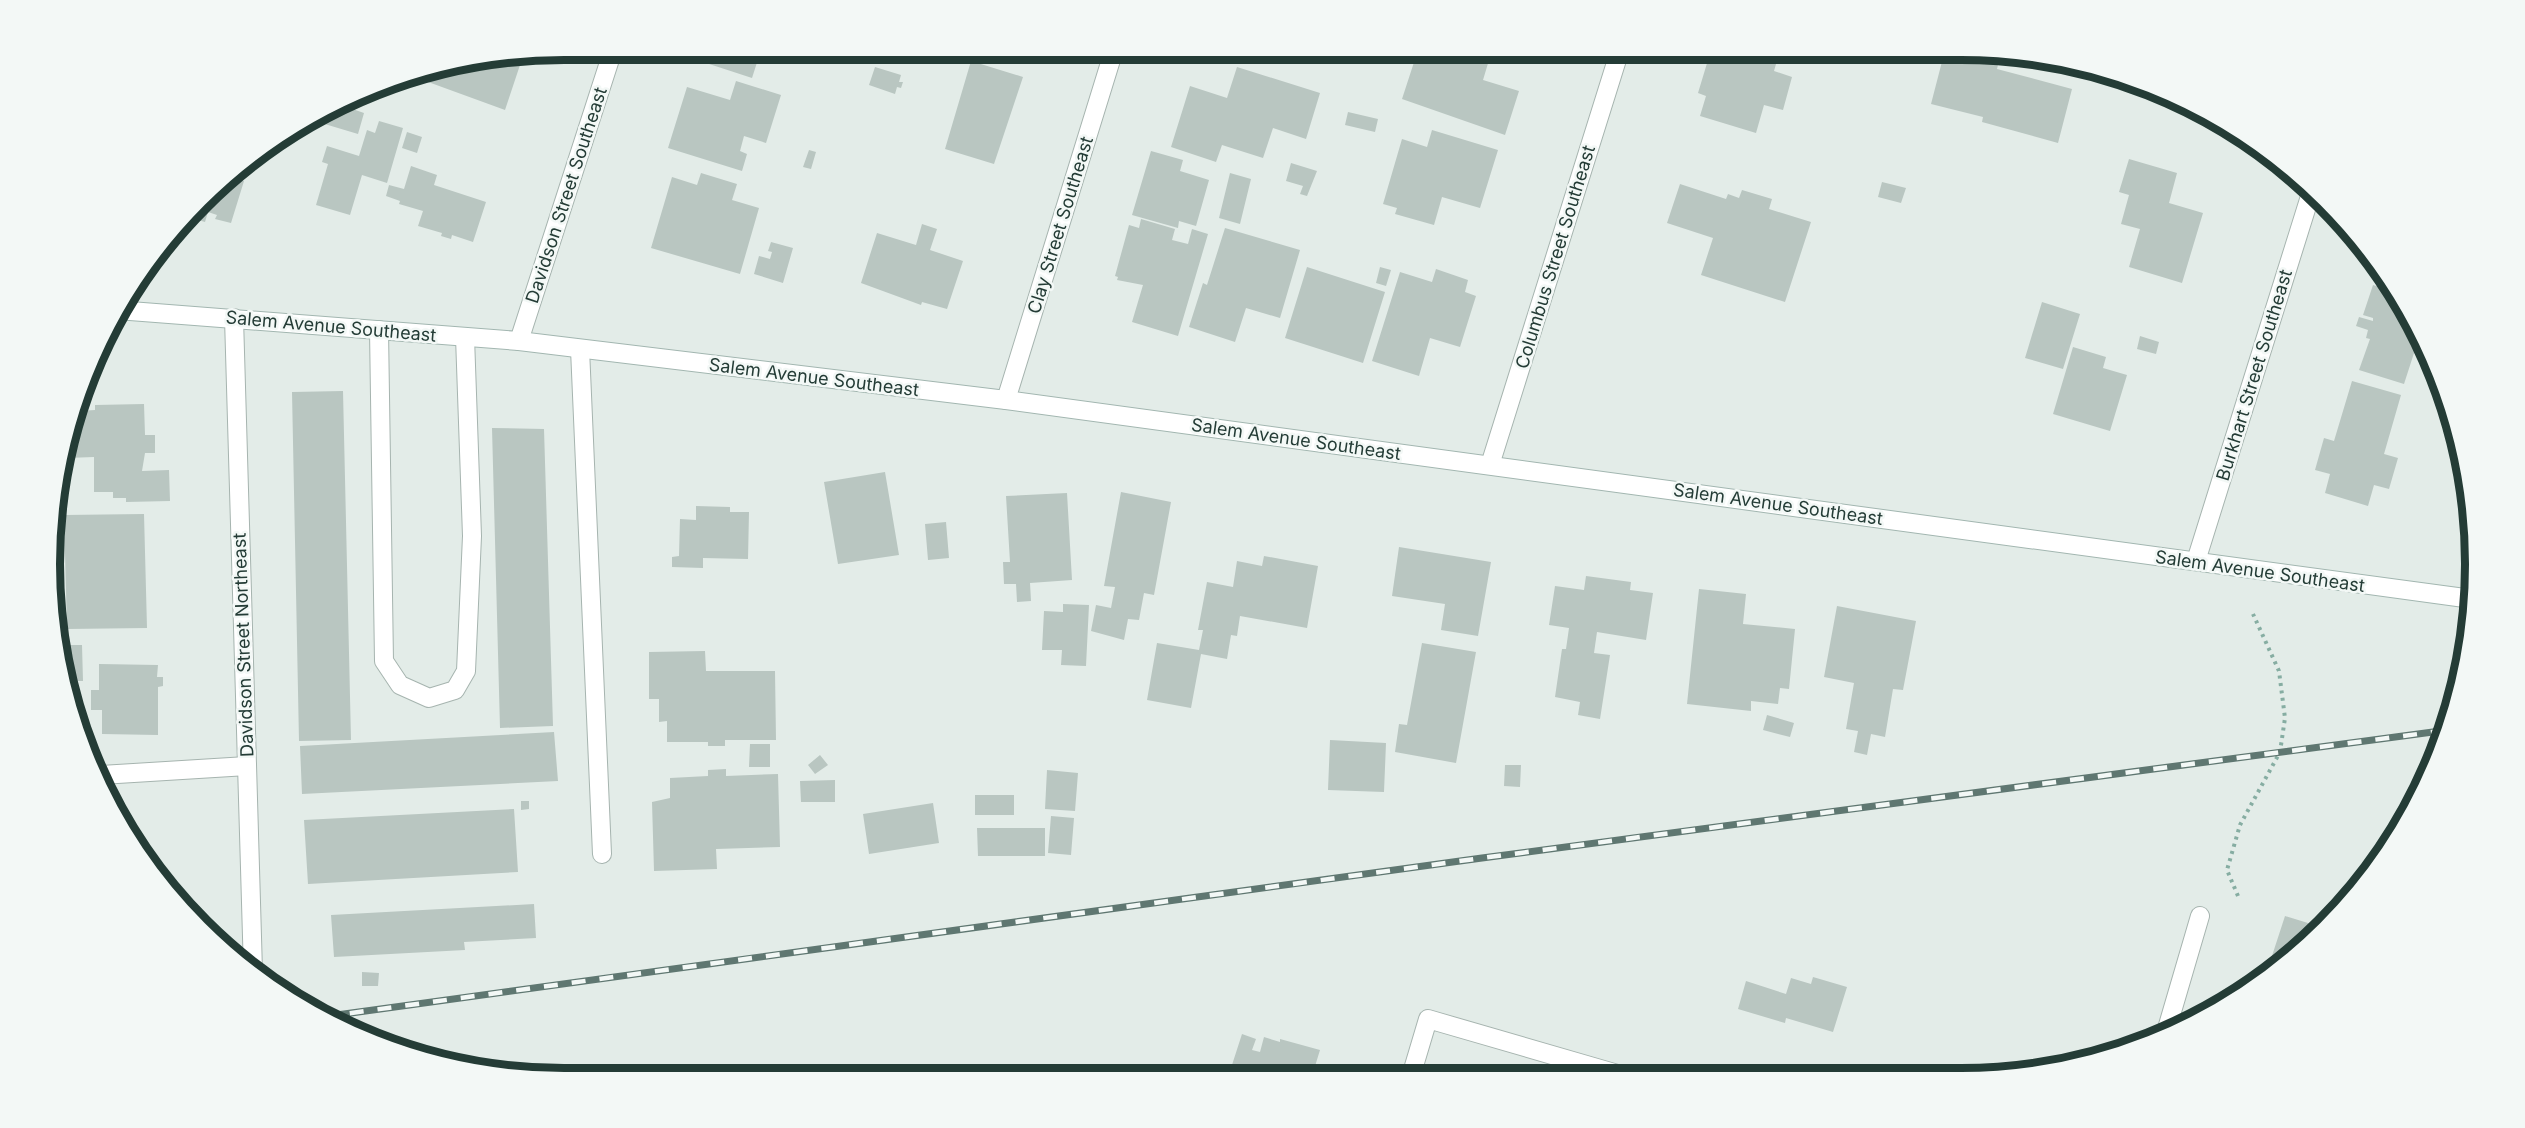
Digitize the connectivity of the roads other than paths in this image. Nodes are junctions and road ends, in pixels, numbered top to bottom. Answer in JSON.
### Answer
{"nodes":[{"id":1,"x":611,"y":60,"type":"edge"},
{"id":2,"x":1111,"y":60,"type":"edge"},
{"id":3,"x":1617,"y":60,"type":"edge"},
{"id":4,"x":2309,"y":200,"type":"edge"},
{"id":5,"x":129,"y":311,"type":"edge"},
{"id":6,"x":234,"y":318,"type":"junction"},
{"id":7,"x":379,"y":330,"type":"junction"},
{"id":8,"x":465,"y":337,"type":"junction"},
{"id":9,"x":519,"y":341,"type":"junction"},
{"id":10,"x":580,"y":349,"type":"junction"},
{"id":11,"x":1006,"y":400,"type":"junction"},
{"id":12,"x":1490,"y":465,"type":"junction"},
{"id":13,"x":2196,"y":561,"type":"junction"},
{"id":14,"x":2464,"y":598,"type":"edge"},
{"id":15,"x":247,"y":766,"type":"junction"},
{"id":16,"x":106,"y":775,"type":"edge"},
{"id":17,"x":602,"y":854,"type":"dead end"},
{"id":18,"x":2200,"y":916,"type":"dead end"},
{"id":19,"x":253,"y":960,"type":"edge"},
{"id":20,"x":2169,"y":1023,"type":"edge"},
{"id":21,"x":1413,"y":1068,"type":"edge"},
{"id":22,"x":1597,"y":1068,"type":"edge"}],
"edges":[{"from":1,"to":9,"type":"street","name":"Davidson Street Southeast"},
{"from":2,"to":11,"type":"street","name":"Clay Street Southeast"},
{"from":3,"to":12,"type":"street","name":"Columbus Street Southeast"},
{"from":4,"to":13,"type":"street","name":"Burkhart Street Southeast"},
{"from":5,"to":6,"type":"street","name":"Salem Avenue Southeast"},
{"from":6,"to":7,"type":"street","name":"Salem Avenue Southeast"},
{"from":6,"to":15,"type":"street","name":"Davidson Street Northeast"},
{"from":7,"to":8,"type":"street","name":"Salem Avenue Southeast"},
{"from":7,"to":8,"type":"street"},
{"from":8,"to":9,"type":"street","name":"Salem Avenue Southeast"},
{"from":9,"to":10,"type":"street","name":"Salem Avenue Southeast"},
{"from":10,"to":11,"type":"street","name":"Salem Avenue Southeast"},
{"from":10,"to":17,"type":"street"},
{"from":11,"to":12,"type":"street","name":"Salem Avenue Southeast"},
{"from":12,"to":13,"type":"street","name":"Salem Avenue Southeast"},
{"from":13,"to":14,"type":"street","name":"Salem Avenue Southeast"},
{"from":15,"to":16,"type":"street"},
{"from":15,"to":19,"type":"street","name":"Davidson Street Northeast"},
{"from":18,"to":20,"type":"street"},
{"from":21,"to":22,"type":"street"}]}
